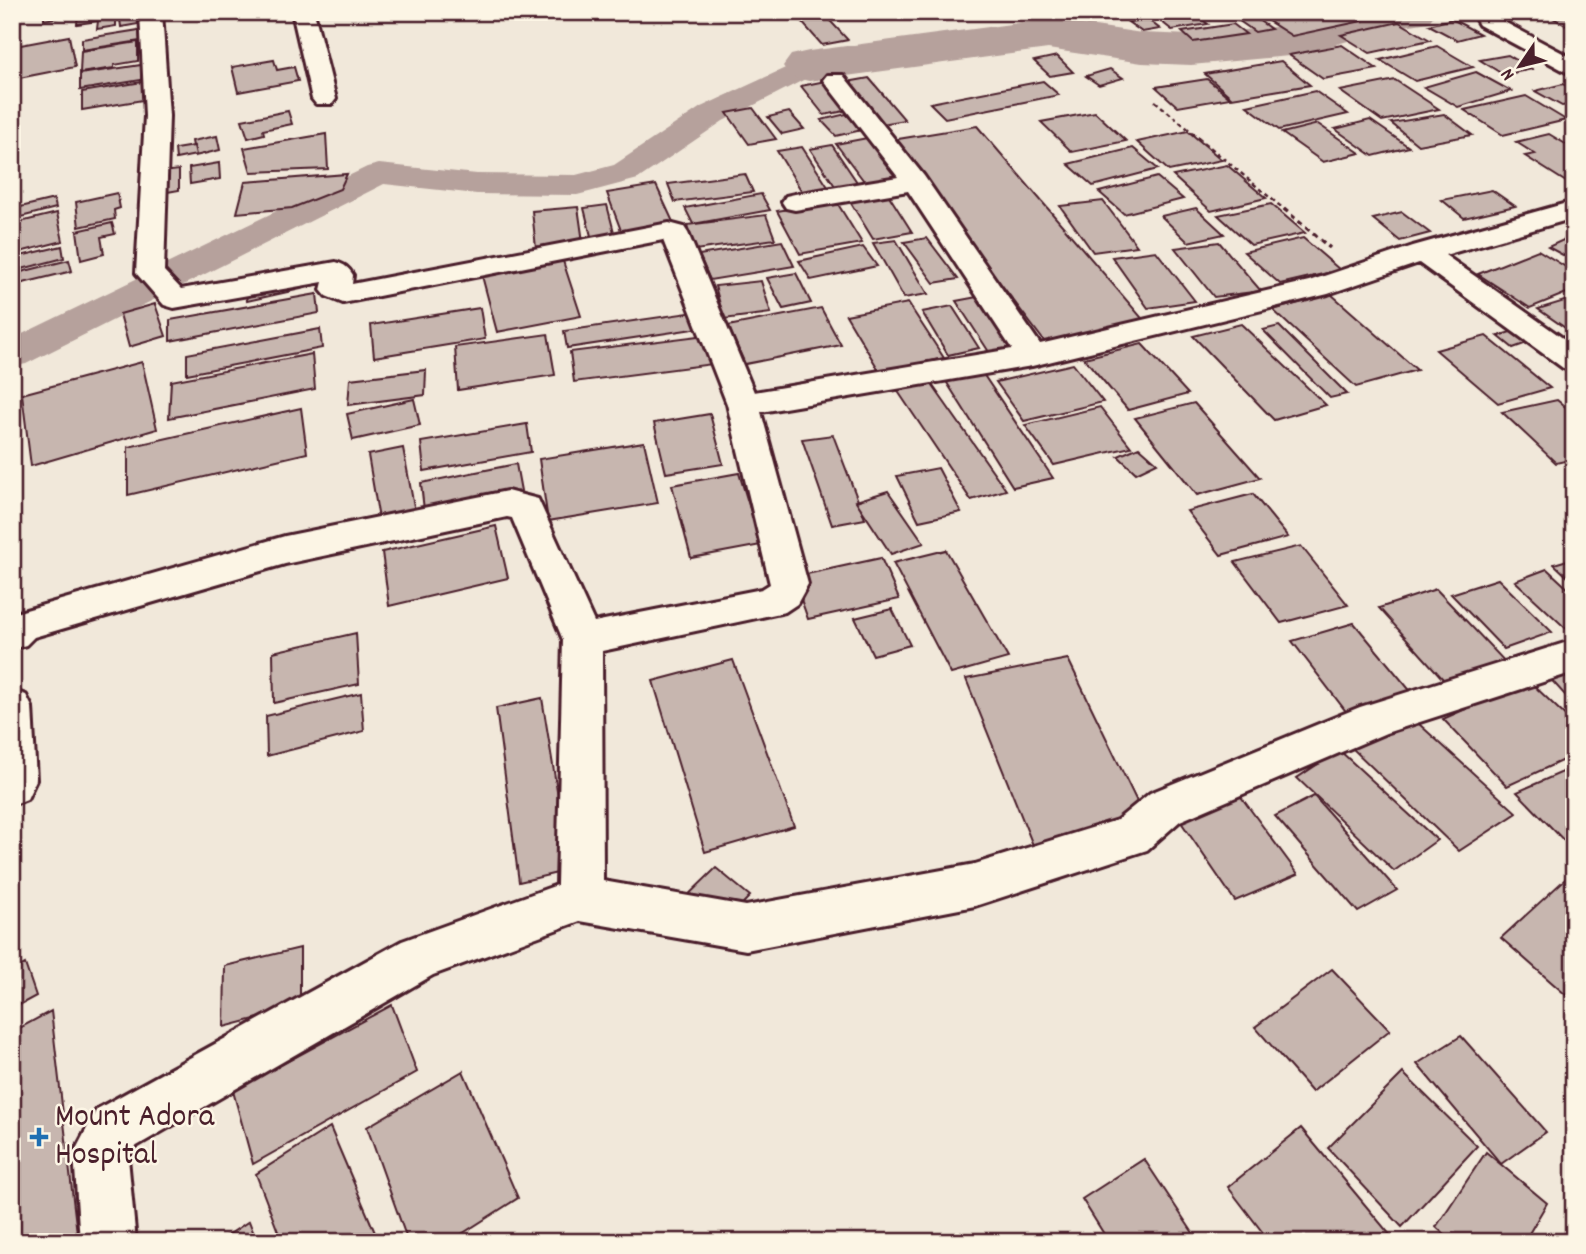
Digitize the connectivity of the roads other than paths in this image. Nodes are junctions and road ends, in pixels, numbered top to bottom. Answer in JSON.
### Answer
{"nodes":[{"id":1,"x":151,"y":12,"type":"edge"},
{"id":2,"x":303,"y":12,"type":"edge"},
{"id":3,"x":1487,"y":20,"type":"dead end"},
{"id":4,"x":1574,"y":69,"type":"edge"},
{"id":5,"x":835,"y":80,"type":"dead end"},
{"id":6,"x":324,"y":99,"type":"dead end"},
{"id":7,"x":915,"y":182,"type":"junction"},
{"id":8,"x":795,"y":202,"type":"dead end"},
{"id":9,"x":1574,"y":209,"type":"edge"},
{"id":10,"x":1423,"y":252,"type":"junction"},
{"id":11,"x":1032,"y":356,"type":"junction"},
{"id":12,"x":1574,"y":361,"type":"edge"},
{"id":13,"x":743,"y":404,"type":"junction"},
{"id":14,"x":12,"y":634,"type":"edge"},
{"id":15,"x":582,"y":640,"type":"junction"},
{"id":16,"x":1574,"y":656,"type":"edge"},
{"id":17,"x":12,"y":707,"type":"edge"},
{"id":18,"x":12,"y":786,"type":"edge"},
{"id":19,"x":580,"y":899,"type":"junction"},
{"id":20,"x":108,"y":1242,"type":"edge"}],
"edges":[{"from":1,"to":13,"type":"street"},
{"from":2,"to":6,"type":"street"},
{"from":3,"to":4,"type":"street"},
{"from":5,"to":7,"type":"street"},
{"from":7,"to":8,"type":"street"},
{"from":7,"to":11,"type":"street"},
{"from":9,"to":10,"type":"street"},
{"from":10,"to":11,"type":"street"},
{"from":10,"to":12,"type":"street"},
{"from":11,"to":13,"type":"street"},
{"from":13,"to":15,"type":"street"},
{"from":14,"to":15,"type":"street"},
{"from":15,"to":19,"type":"street"},
{"from":16,"to":19,"type":"street"},
{"from":17,"to":18,"type":"street"},
{"from":19,"to":20,"type":"street"}]}
